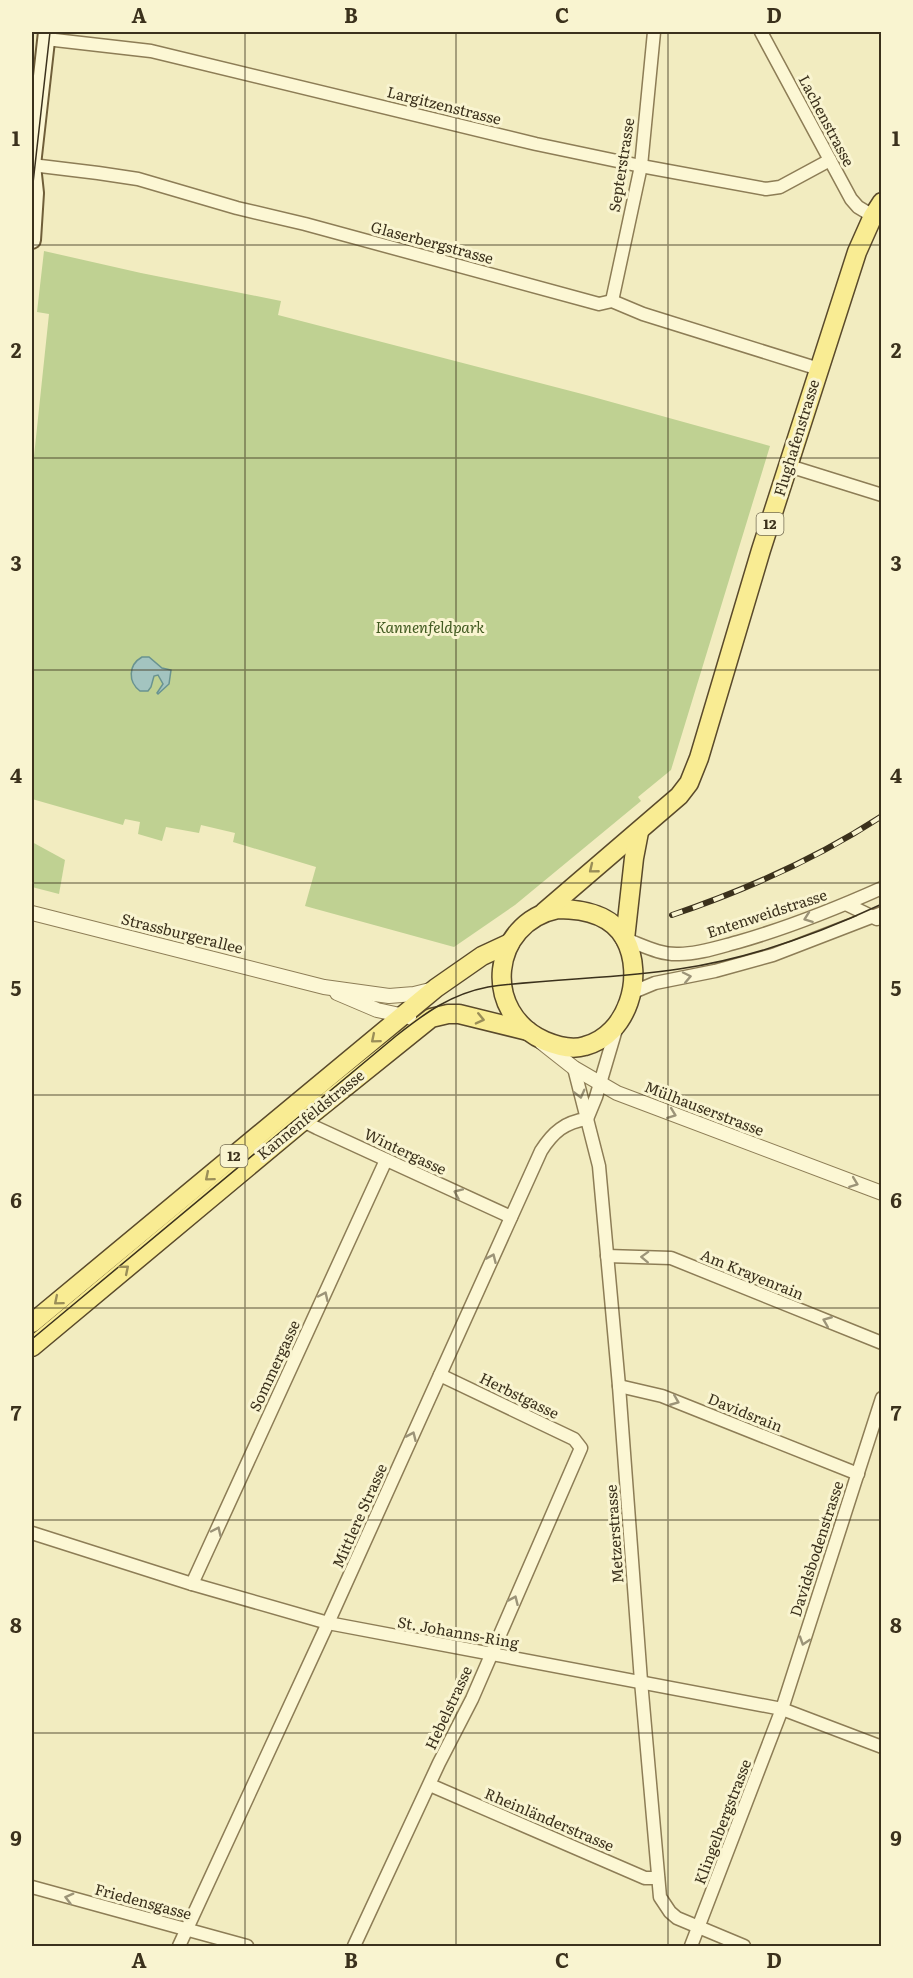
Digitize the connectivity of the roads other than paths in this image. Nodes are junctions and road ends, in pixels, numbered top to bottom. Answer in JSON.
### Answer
{"nodes":[{"id":1,"x":654,"y":32,"type":"edge"},
{"id":2,"x":761,"y":32,"type":"edge"},
{"id":3,"x":47,"y":35,"type":"edge"},
{"id":4,"x":830,"y":160,"type":"junction"},
{"id":5,"x":32,"y":166,"type":"edge"},
{"id":6,"x":640,"y":166,"type":"junction"},
{"id":7,"x":877,"y":209,"type":"edge"},
{"id":8,"x":32,"y":240,"type":"edge"},
{"id":9,"x":612,"y":302,"type":"junction"},
{"id":10,"x":819,"y":369,"type":"junction"},
{"id":11,"x":789,"y":466,"type":"junction"},
{"id":12,"x":882,"y":495,"type":"edge"},
{"id":13,"x":639,"y":832,"type":"junction"},
{"id":14,"x":882,"y":888,"type":"edge"},
{"id":15,"x":846,"y":904,"type":"junction"},
{"id":16,"x":544,"y":912,"type":"junction"},
{"id":17,"x":32,"y":913,"type":"edge"},
{"id":18,"x":879,"y":917,"type":"edge"},
{"id":19,"x":625,"y":939,"type":"junction"},
{"id":20,"x":510,"y":943,"type":"junction"},
{"id":21,"x":324,"y":987,"type":"junction"},
{"id":22,"x":436,"y":988,"type":"junction"},
{"id":23,"x":631,"y":993,"type":"junction"},
{"id":24,"x":402,"y":1016,"type":"junction"},
{"id":25,"x":430,"y":1018,"type":"junction"},
{"id":26,"x":617,"y":1025,"type":"junction"},
{"id":27,"x":528,"y":1031,"type":"junction"},
{"id":28,"x":574,"y":1068,"type":"junction"},
{"id":29,"x":600,"y":1084,"type":"junction"},
{"id":30,"x":297,"y":1115,"type":"junction"},
{"id":31,"x":587,"y":1119,"type":"junction"},
{"id":32,"x":386,"y":1160,"type":"junction"},
{"id":33,"x":882,"y":1193,"type":"edge"},
{"id":34,"x":511,"y":1217,"type":"junction"},
{"id":35,"x":607,"y":1256,"type":"junction"},
{"id":36,"x":32,"y":1323,"type":"edge"},
{"id":37,"x":882,"y":1344,"type":"edge"},
{"id":38,"x":32,"y":1347,"type":"edge"},
{"id":39,"x":440,"y":1375,"type":"junction"},
{"id":40,"x":619,"y":1386,"type":"junction"},
{"id":41,"x":882,"y":1398,"type":"edge"},
{"id":42,"x":581,"y":1448,"type":"joint"},
{"id":43,"x":858,"y":1474,"type":"junction"},
{"id":44,"x":32,"y":1533,"type":"edge"},
{"id":45,"x":192,"y":1584,"type":"junction"},
{"id":46,"x":328,"y":1623,"type":"junction"},
{"id":47,"x":490,"y":1654,"type":"junction"},
{"id":48,"x":641,"y":1682,"type":"junction"},
{"id":49,"x":782,"y":1709,"type":"junction"},
{"id":50,"x":882,"y":1747,"type":"edge"},
{"id":51,"x":430,"y":1785,"type":"junction"},
{"id":52,"x":658,"y":1878,"type":"junction"},
{"id":53,"x":32,"y":1887,"type":"edge"},
{"id":54,"x":699,"y":1928,"type":"junction"},
{"id":55,"x":187,"y":1930,"type":"junction"},
{"id":56,"x":179,"y":1947,"type":"edge"},
{"id":57,"x":247,"y":1947,"type":"edge"},
{"id":58,"x":354,"y":1947,"type":"edge"},
{"id":59,"x":691,"y":1947,"type":"edge"},
{"id":60,"x":744,"y":1947,"type":"edge"}],
"edges":[{"from":1,"to":6,"type":"street","name":"Septerstrasse"},
{"from":2,"to":4,"type":"street","name":"Lachenstrasse"},
{"from":3,"to":5,"type":"main road"},
{"from":3,"to":6,"type":"street","name":"Largitzenstrasse"},
{"from":4,"to":6,"type":"street","name":"Largitzenstrasse"},
{"from":4,"to":7,"type":"street","name":"Lachenstrasse"},
{"from":5,"to":8,"type":"main road"},
{"from":5,"to":9,"type":"street","name":"Glaserbergstrasse"},
{"from":6,"to":9,"type":"street","name":"Septerstrasse"},
{"from":7,"to":10,"type":"main road","name":"Flughafenstrasse","number":"12"},
{"from":9,"to":10,"type":"street","name":"Glaserbergstrasse"},
{"from":10,"to":11,"type":"main road","name":"Flughafenstrasse","number":"12"},
{"from":11,"to":12,"type":"street"},
{"from":11,"to":13,"type":"main road","name":"Flughafenstrasse","number":"12"},
{"from":13,"to":16,"type":"main road","name":"Flughafenstrasse","number":"12","one_way":true},
{"from":13,"to":19,"type":"main road"},
{"from":14,"to":15,"type":"street","name":"Entenweidstrasse"},
{"from":15,"to":18,"type":"street"},
{"from":15,"to":19,"type":"street","name":"Entenweidstrasse","one_way":true},
{"from":16,"to":19,"type":"main road"},
{"from":16,"to":20,"type":"main road"},
{"from":17,"to":21,"type":"street","name":"Strassburgerallee"},
{"from":23,"to":18,"type":"street","one_way":true},
{"from":19,"to":23,"type":"main road"},
{"from":20,"to":22,"type":"main road","name":"Kannenfeldstrasse","number":"12"},
{"from":20,"to":27,"type":"main road"},
{"from":21,"to":22,"type":"street","name":"Strassburgerallee"},
{"from":21,"to":24,"type":"street","name":"Strassburgerallee"},
{"from":22,"to":24,"type":"main road","name":"Kannenfeldstrasse","number":"12"},
{"from":23,"to":26,"type":"main road"},
{"from":24,"to":25,"type":"street","name":"Strassburgerallee"},
{"from":24,"to":30,"type":"main road","name":"Kannenfeldstrasse","number":"12","one_way":true},
{"from":25,"to":27,"type":"main road","one_way":true},
{"from":25,"to":30,"type":"main road","name":"Kannenfeldstrasse","number":"12"},
{"from":26,"to":27,"type":"main road"},
{"from":26,"to":29,"type":"street"},
{"from":27,"to":28,"type":"street","name":"Mülhauserstrasse"},
{"from":28,"to":29,"type":"street","name":"Mülhauserstrasse"},
{"from":28,"to":31,"type":"street","name":"Metzerstrasse","one_way":true},
{"from":29,"to":31,"type":"street"},
{"from":29,"to":33,"type":"street","name":"Mülhauserstrasse","one_way":true},
{"from":30,"to":32,"type":"street","name":"Wintergasse"},
{"from":30,"to":36,"type":"main road","name":"Kannenfeldstrasse","number":"12","one_way":true},
{"from":38,"to":30,"type":"main road","name":"Kannenfeldstrasse","number":"12","one_way":true},
{"from":31,"to":34,"type":"street","name":"Mittlere Strasse"},
{"from":31,"to":35,"type":"street","name":"Metzerstrasse"},
{"from":34,"to":32,"type":"street","name":"Wintergasse","one_way":true},
{"from":45,"to":32,"type":"street","name":"Sommergasse","one_way":true},
{"from":39,"to":34,"type":"street","name":"Mittlere Strasse","one_way":true},
{"from":37,"to":35,"type":"street","name":"Am Krayenrain","one_way":true},
{"from":35,"to":40,"type":"street","name":"Metzerstrasse"},
{"from":39,"to":42,"type":"street","name":"Herbstgasse"},
{"from":46,"to":39,"type":"street","name":"Mittlere Strasse","one_way":true},
{"from":40,"to":43,"type":"street","name":"Davidsrain","one_way":true},
{"from":40,"to":48,"type":"street","name":"Metzerstrasse"},
{"from":41,"to":43,"type":"street","name":"Davidsbodenstrasse"},
{"from":47,"to":42,"type":"street","name":"Hebelstrasse","one_way":true},
{"from":43,"to":49,"type":"street","name":"Davidsbodenstrasse","one_way":true},
{"from":44,"to":45,"type":"street","name":"St. Johanns-Ring"},
{"from":45,"to":46,"type":"street","name":"St. Johanns-Ring"},
{"from":46,"to":47,"type":"street","name":"St. Johanns-Ring"},
{"from":46,"to":55,"type":"street","name":"Mittlere Strasse"},
{"from":47,"to":48,"type":"street","name":"St. Johanns-Ring"},
{"from":47,"to":51,"type":"street","name":"Hebelstrasse"},
{"from":48,"to":49,"type":"street","name":"St. Johanns-Ring"},
{"from":48,"to":52,"type":"street","name":"Metzerstrasse"},
{"from":49,"to":50,"type":"street","name":"St. Johanns-Ring"},
{"from":49,"to":54,"type":"street","name":"Klingelbergstrasse"},
{"from":51,"to":52,"type":"street","name":"Rheinländerstrasse"},
{"from":51,"to":58,"type":"street","name":"Hebelstrasse"},
{"from":52,"to":54,"type":"street","name":"Metzerstrasse"},
{"from":55,"to":53,"type":"street","name":"Friedensgasse","one_way":true},
{"from":54,"to":59,"type":"street","name":"Klingelbergstrasse"},
{"from":54,"to":60,"type":"street","name":"Metzerstrasse"},
{"from":55,"to":56,"type":"street","name":"Mittlere Strasse"},
{"from":55,"to":57,"type":"street","name":"Friedensgasse"}]}
